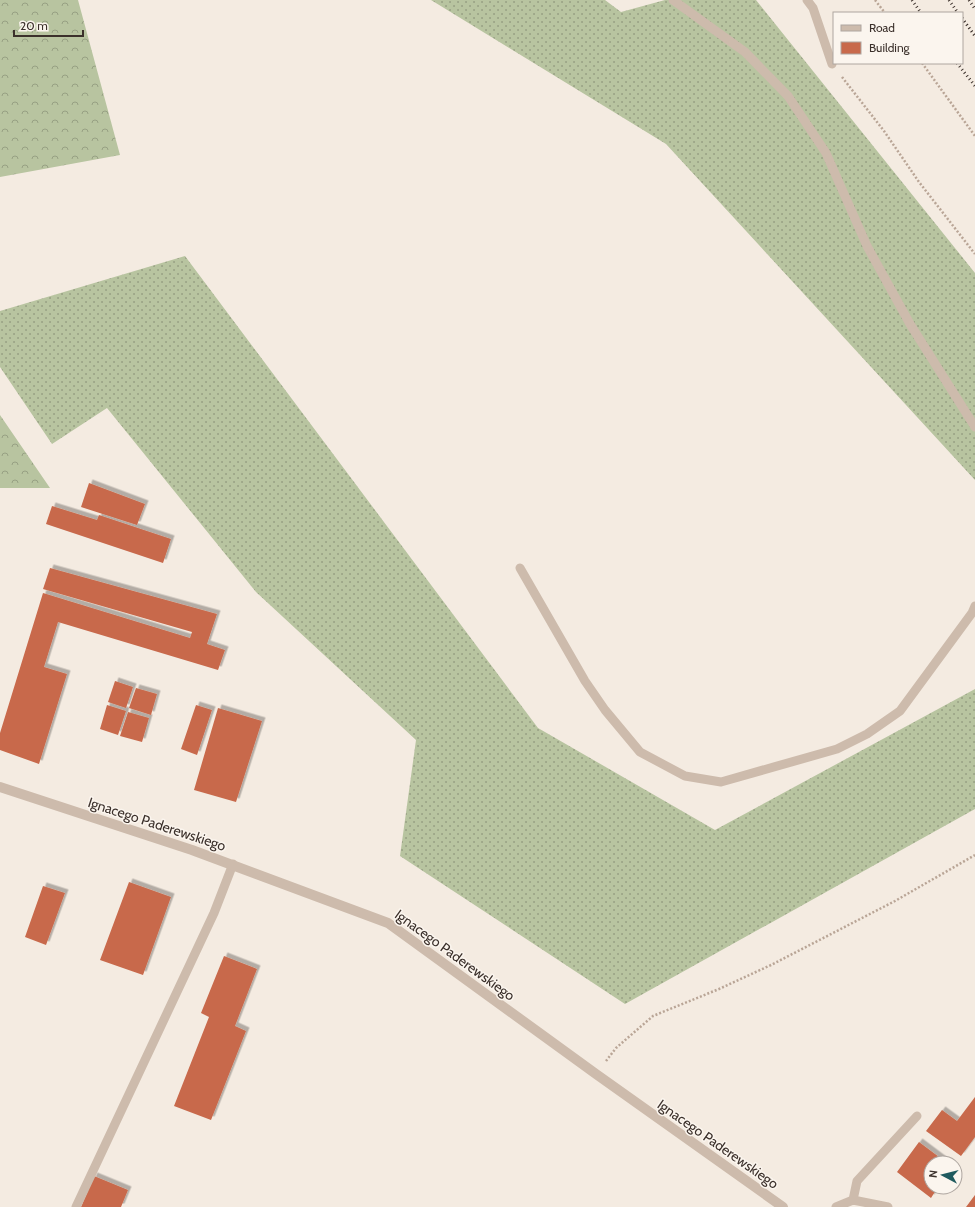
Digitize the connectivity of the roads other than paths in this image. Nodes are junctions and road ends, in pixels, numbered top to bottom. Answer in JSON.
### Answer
{"nodes":[{"id":1,"x":673,"y":0,"type":"edge"},
{"id":2,"x":807,"y":0,"type":"edge"},
{"id":3,"x":832,"y":64,"type":"road end"},
{"id":4,"x":975,"y":427,"type":"edge"},
{"id":5,"x":520,"y":568,"type":"dead end"},
{"id":6,"x":975,"y":606,"type":"edge"},
{"id":7,"x":0,"y":787,"type":"edge"},
{"id":8,"x":233,"y":864,"type":"junction"},
{"id":9,"x":917,"y":1116,"type":"dead end"},
{"id":10,"x":853,"y":1200,"type":"junction"},
{"id":11,"x":76,"y":1207,"type":"edge"},
{"id":12,"x":783,"y":1207,"type":"edge"},
{"id":13,"x":836,"y":1207,"type":"edge"},
{"id":14,"x":888,"y":1207,"type":"edge"}],
"edges":[{"from":1,"to":4,"type":"lane"},
{"from":2,"to":3,"type":"lane"},
{"from":5,"to":6,"type":"lane"},
{"from":7,"to":8,"type":"street","name":"Ignacego Paderewskiego"},
{"from":8,"to":11,"type":"lane"},
{"from":8,"to":12,"type":"street","name":"Ignacego Paderewskiego"},
{"from":9,"to":10,"type":"lane"},
{"from":10,"to":13,"type":"lane"},
{"from":10,"to":14,"type":"lane"}]}
